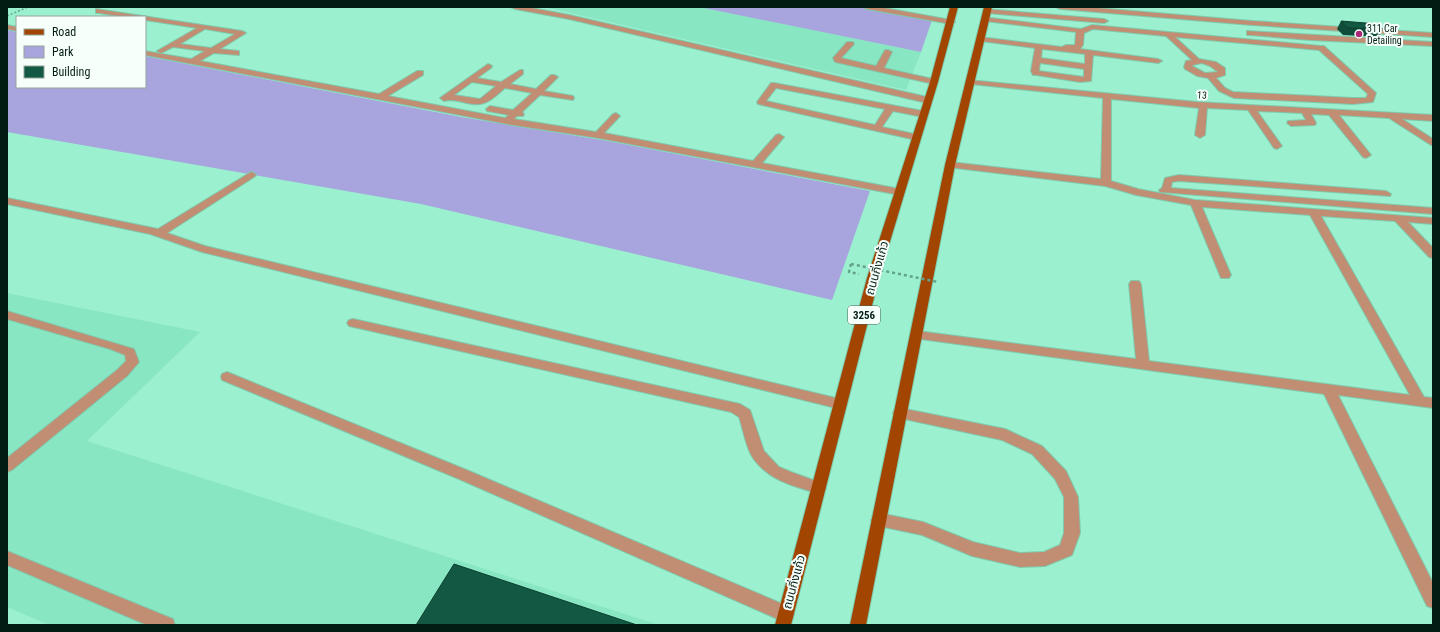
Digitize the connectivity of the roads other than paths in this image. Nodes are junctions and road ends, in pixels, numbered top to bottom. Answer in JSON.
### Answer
{"nodes":[{"id":1,"x":515,"y":7,"type":"edge"},
{"id":2,"x":867,"y":7,"type":"edge"},
{"id":3,"x":954,"y":7,"type":"edge"},
{"id":4,"x":1060,"y":7,"type":"edge"},
{"id":5,"x":99,"y":11,"type":"dead end"},
{"id":6,"x":987,"y":12,"type":"edge"},
{"id":7,"x":132,"y":16,"type":"edge"},
{"id":8,"x":146,"y":18,"type":"edge"},
{"id":9,"x":950,"y":22,"type":"junction"},
{"id":10,"x":204,"y":27,"type":"junction"},
{"id":11,"x":1080,"y":32,"type":"junction"},
{"id":12,"x":1168,"y":34,"type":"junction"},
{"id":13,"x":1028,"y":35,"type":"junction"},
{"id":14,"x":1433,"y":35,"type":"edge"},
{"id":15,"x":980,"y":40,"type":"junction"},
{"id":16,"x":850,"y":44,"type":"dead end"},
{"id":17,"x":1433,"y":44,"type":"edge"},
{"id":18,"x":173,"y":45,"type":"junction"},
{"id":19,"x":1039,"y":46,"type":"junction"},
{"id":20,"x":213,"y":50,"type":"junction"},
{"id":21,"x":161,"y":52,"type":"dead end"},
{"id":22,"x":888,"y":52,"type":"dead end"},
{"id":23,"x":1089,"y":52,"type":"junction"},
{"id":24,"x":146,"y":53,"type":"edge"},
{"id":25,"x":236,"y":53,"type":"dead end"},
{"id":26,"x":1036,"y":60,"type":"junction"},
{"id":27,"x":1158,"y":61,"type":"dead end"},
{"id":28,"x":1197,"y":61,"type":"junction"},
{"id":29,"x":192,"y":62,"type":"junction"},
{"id":30,"x":488,"y":66,"type":"dead end"},
{"id":31,"x":1088,"y":67,"type":"junction"},
{"id":32,"x":879,"y":69,"type":"junction"},
{"id":33,"x":520,"y":72,"type":"dead end"},
{"id":34,"x":420,"y":73,"type":"dead end"},
{"id":35,"x":1048,"y":75,"type":"junction"},
{"id":36,"x":1210,"y":75,"type":"junction"},
{"id":37,"x":554,"y":77,"type":"dead end"},
{"id":38,"x":470,"y":79,"type":"junction"},
{"id":39,"x":1086,"y":80,"type":"junction"},
{"id":40,"x":934,"y":82,"type":"junction"},
{"id":41,"x":971,"y":82,"type":"junction"},
{"id":42,"x":503,"y":86,"type":"junction"},
{"id":43,"x":537,"y":93,"type":"junction"},
{"id":44,"x":448,"y":96,"type":"junction"},
{"id":45,"x":1108,"y":96,"type":"junction"},
{"id":46,"x":381,"y":97,"type":"junction"},
{"id":47,"x":570,"y":98,"type":"dead end"},
{"id":48,"x":927,"y":100,"type":"junction"},
{"id":49,"x":1203,"y":106,"type":"junction"},
{"id":50,"x":433,"y":107,"type":"junction"},
{"id":51,"x":890,"y":108,"type":"junction"},
{"id":52,"x":490,"y":109,"type":"dead end"},
{"id":53,"x":1251,"y":109,"type":"junction"},
{"id":54,"x":1306,"y":112,"type":"junction"},
{"id":55,"x":515,"y":113,"type":"junction"},
{"id":56,"x":923,"y":114,"type":"junction"},
{"id":57,"x":1332,"y":114,"type":"junction"},
{"id":58,"x":616,"y":116,"type":"dead end"},
{"id":59,"x":1392,"y":116,"type":"junction"},
{"id":60,"x":1433,"y":118,"type":"edge"},
{"id":61,"x":546,"y":119,"type":"dead end"},
{"id":62,"x":507,"y":121,"type":"junction"},
{"id":63,"x":1292,"y":123,"type":"dead end"},
{"id":64,"x":877,"y":128,"type":"junction"},
{"id":65,"x":598,"y":135,"type":"junction"},
{"id":66,"x":1200,"y":135,"type":"dead end"},
{"id":67,"x":779,"y":137,"type":"dead end"},
{"id":68,"x":916,"y":137,"type":"junction"},
{"id":69,"x":1431,"y":142,"type":"dead end"},
{"id":70,"x":1277,"y":146,"type":"dead end"},
{"id":71,"x":1366,"y":155,"type":"dead end"},
{"id":72,"x":755,"y":165,"type":"junction"},
{"id":73,"x":950,"y":165,"type":"junction"},
{"id":74,"x":251,"y":175,"type":"dead end"},
{"id":75,"x":1106,"y":183,"type":"junction"},
{"id":76,"x":1120,"y":188,"type":"junction"},
{"id":77,"x":1166,"y":190,"type":"junction"},
{"id":78,"x":900,"y":192,"type":"junction"},
{"id":79,"x":1386,"y":194,"type":"dead end"},
{"id":80,"x":7,"y":201,"type":"edge"},
{"id":81,"x":1195,"y":203,"type":"junction"},
{"id":82,"x":1433,"y":211,"type":"edge"},
{"id":83,"x":1314,"y":212,"type":"junction"},
{"id":84,"x":1398,"y":219,"type":"junction"},
{"id":85,"x":1433,"y":221,"type":"edge"},
{"id":86,"x":159,"y":233,"type":"junction"},
{"id":87,"x":1433,"y":255,"type":"edge"},
{"id":88,"x":1225,"y":275,"type":"dead end"},
{"id":89,"x":1135,"y":284,"type":"dead end"},
{"id":90,"x":7,"y":315,"type":"edge"},
{"id":91,"x":353,"y":323,"type":"dead end"},
{"id":92,"x":917,"y":335,"type":"junction"},
{"id":93,"x":1143,"y":365,"type":"junction"},
{"id":94,"x":227,"y":377,"type":"dead end"},
{"id":95,"x":1328,"y":389,"type":"junction"},
{"id":96,"x":1420,"y":401,"type":"junction"},
{"id":97,"x":1433,"y":403,"type":"edge"},
{"id":98,"x":840,"y":404,"type":"junction"},
{"id":99,"x":900,"y":413,"type":"junction"},
{"id":100,"x":7,"y":466,"type":"edge"},
{"id":101,"x":819,"y":488,"type":"junction"},
{"id":102,"x":879,"y":520,"type":"junction"},
{"id":103,"x":7,"y":558,"type":"edge"},
{"id":104,"x":1433,"y":600,"type":"edge"},
{"id":105,"x":785,"y":619,"type":"edge"},
{"id":106,"x":168,"y":625,"type":"edge"},
{"id":107,"x":858,"y":625,"type":"edge"}],
"edges":[{"from":1,"to":48,"type":"street"},
{"from":2,"to":9,"type":"street"},
{"from":3,"to":9,"type":"main road","name":"ถนนกิ่งแก้ว","number":"3256"},
{"from":4,"to":14,"type":"street"},
{"from":5,"to":7,"type":"street"},
{"from":6,"to":13,"type":"street"},
{"from":6,"to":15,"type":"main road"},
{"from":6,"to":17,"type":"street"},
{"from":8,"to":10,"type":"street"},
{"from":9,"to":40,"type":"main road","name":"ถนนกิ่งแก้ว","number":"3256"},
{"from":10,"to":18,"type":"street"},
{"from":10,"to":20,"type":"street"},
{"from":11,"to":12,"type":"street"},
{"from":11,"to":13,"type":"street"},
{"from":11,"to":13,"type":"street"},
{"from":12,"to":28,"type":"street"},
{"from":12,"to":36,"type":"street"},
{"from":13,"to":15,"type":"street"},
{"from":13,"to":19,"type":"street"},
{"from":15,"to":41,"type":"main road"},
{"from":16,"to":32,"type":"street"},
{"from":18,"to":20,"type":"street"},
{"from":18,"to":21,"type":"street"},
{"from":19,"to":23,"type":"street"},
{"from":19,"to":26,"type":"street"},
{"from":20,"to":25,"type":"street"},
{"from":20,"to":29,"type":"street"},
{"from":22,"to":32,"type":"street"},
{"from":23,"to":27,"type":"street"},
{"from":23,"to":31,"type":"street"},
{"from":24,"to":29,"type":"street"},
{"from":26,"to":31,"type":"street"},
{"from":26,"to":35,"type":"street"},
{"from":28,"to":36,"type":"street"},
{"from":28,"to":36,"type":"street"},
{"from":29,"to":46,"type":"street"},
{"from":30,"to":38,"type":"street"},
{"from":31,"to":39,"type":"street"},
{"from":32,"to":40,"type":"street"},
{"from":33,"to":42,"type":"street"},
{"from":34,"to":46,"type":"street"},
{"from":35,"to":39,"type":"street"},
{"from":35,"to":39,"type":"street"},
{"from":37,"to":43,"type":"street"},
{"from":38,"to":42,"type":"street"},
{"from":38,"to":44,"type":"street"},
{"from":40,"to":48,"type":"main road","name":"ถนนกิ่งแก้ว","number":"3256"},
{"from":41,"to":45,"type":"street","name":"13"},
{"from":41,"to":73,"type":"main road"},
{"from":42,"to":43,"type":"street"},
{"from":42,"to":44,"type":"street"},
{"from":43,"to":47,"type":"street"},
{"from":43,"to":55,"type":"street"},
{"from":44,"to":50,"type":"street"},
{"from":45,"to":49,"type":"street","name":"13"},
{"from":45,"to":75,"type":"street"},
{"from":46,"to":50,"type":"street"},
{"from":48,"to":56,"type":"main road","name":"ถนนกิ่งแก้ว","number":"3256"},
{"from":49,"to":53,"type":"street","name":"13"},
{"from":49,"to":66,"type":"street"},
{"from":50,"to":62,"type":"street"},
{"from":51,"to":56,"type":"street"},
{"from":51,"to":64,"type":"street"},
{"from":51,"to":64,"type":"street"},
{"from":52,"to":55,"type":"street"},
{"from":53,"to":54,"type":"street","name":"13"},
{"from":53,"to":70,"type":"street"},
{"from":54,"to":57,"type":"street","name":"13"},
{"from":54,"to":63,"type":"street"},
{"from":55,"to":61,"type":"street"},
{"from":55,"to":62,"type":"street"},
{"from":56,"to":68,"type":"main road","name":"ถนนกิ่งแก้ว","number":"3256"},
{"from":57,"to":59,"type":"street","name":"13"},
{"from":57,"to":71,"type":"street"},
{"from":58,"to":65,"type":"street"},
{"from":59,"to":60,"type":"street","name":"13"},
{"from":59,"to":69,"type":"street"},
{"from":62,"to":65,"type":"street"},
{"from":64,"to":68,"type":"street"},
{"from":65,"to":72,"type":"street"},
{"from":67,"to":72,"type":"street"},
{"from":68,"to":78,"type":"main road","name":"ถนนกิ่งแก้ว","number":"3256"},
{"from":72,"to":78,"type":"street"},
{"from":73,"to":75,"type":"street"},
{"from":73,"to":92,"type":"main road"},
{"from":74,"to":86,"type":"street"},
{"from":75,"to":76,"type":"street"},
{"from":76,"to":77,"type":"street"},
{"from":76,"to":81,"type":"street"},
{"from":77,"to":79,"type":"street"},
{"from":77,"to":82,"type":"street"},
{"from":78,"to":98,"type":"main road","name":"ถนนกิ่งแก้ว","number":"3256"},
{"from":80,"to":86,"type":"street"},
{"from":81,"to":83,"type":"street"},
{"from":81,"to":88,"type":"street"},
{"from":83,"to":84,"type":"street"},
{"from":83,"to":96,"type":"street"},
{"from":84,"to":85,"type":"street"},
{"from":84,"to":87,"type":"street"},
{"from":86,"to":98,"type":"street"},
{"from":89,"to":93,"type":"street"},
{"from":90,"to":100,"type":"street"},
{"from":91,"to":101,"type":"street"},
{"from":92,"to":93,"type":"street"},
{"from":92,"to":99,"type":"main road"},
{"from":93,"to":95,"type":"street"},
{"from":94,"to":105,"type":"street"},
{"from":95,"to":96,"type":"street"},
{"from":95,"to":104,"type":"street"},
{"from":96,"to":97,"type":"street"},
{"from":98,"to":101,"type":"main road","name":"ถนนกิ่งแก้ว","number":"3256"},
{"from":99,"to":102,"type":"main road"},
{"from":99,"to":102,"type":"street"},
{"from":101,"to":105,"type":"main road","name":"ถนนกิ่งแก้ว","number":"3256"},
{"from":102,"to":107,"type":"main road"},
{"from":103,"to":106,"type":"street"}]}
